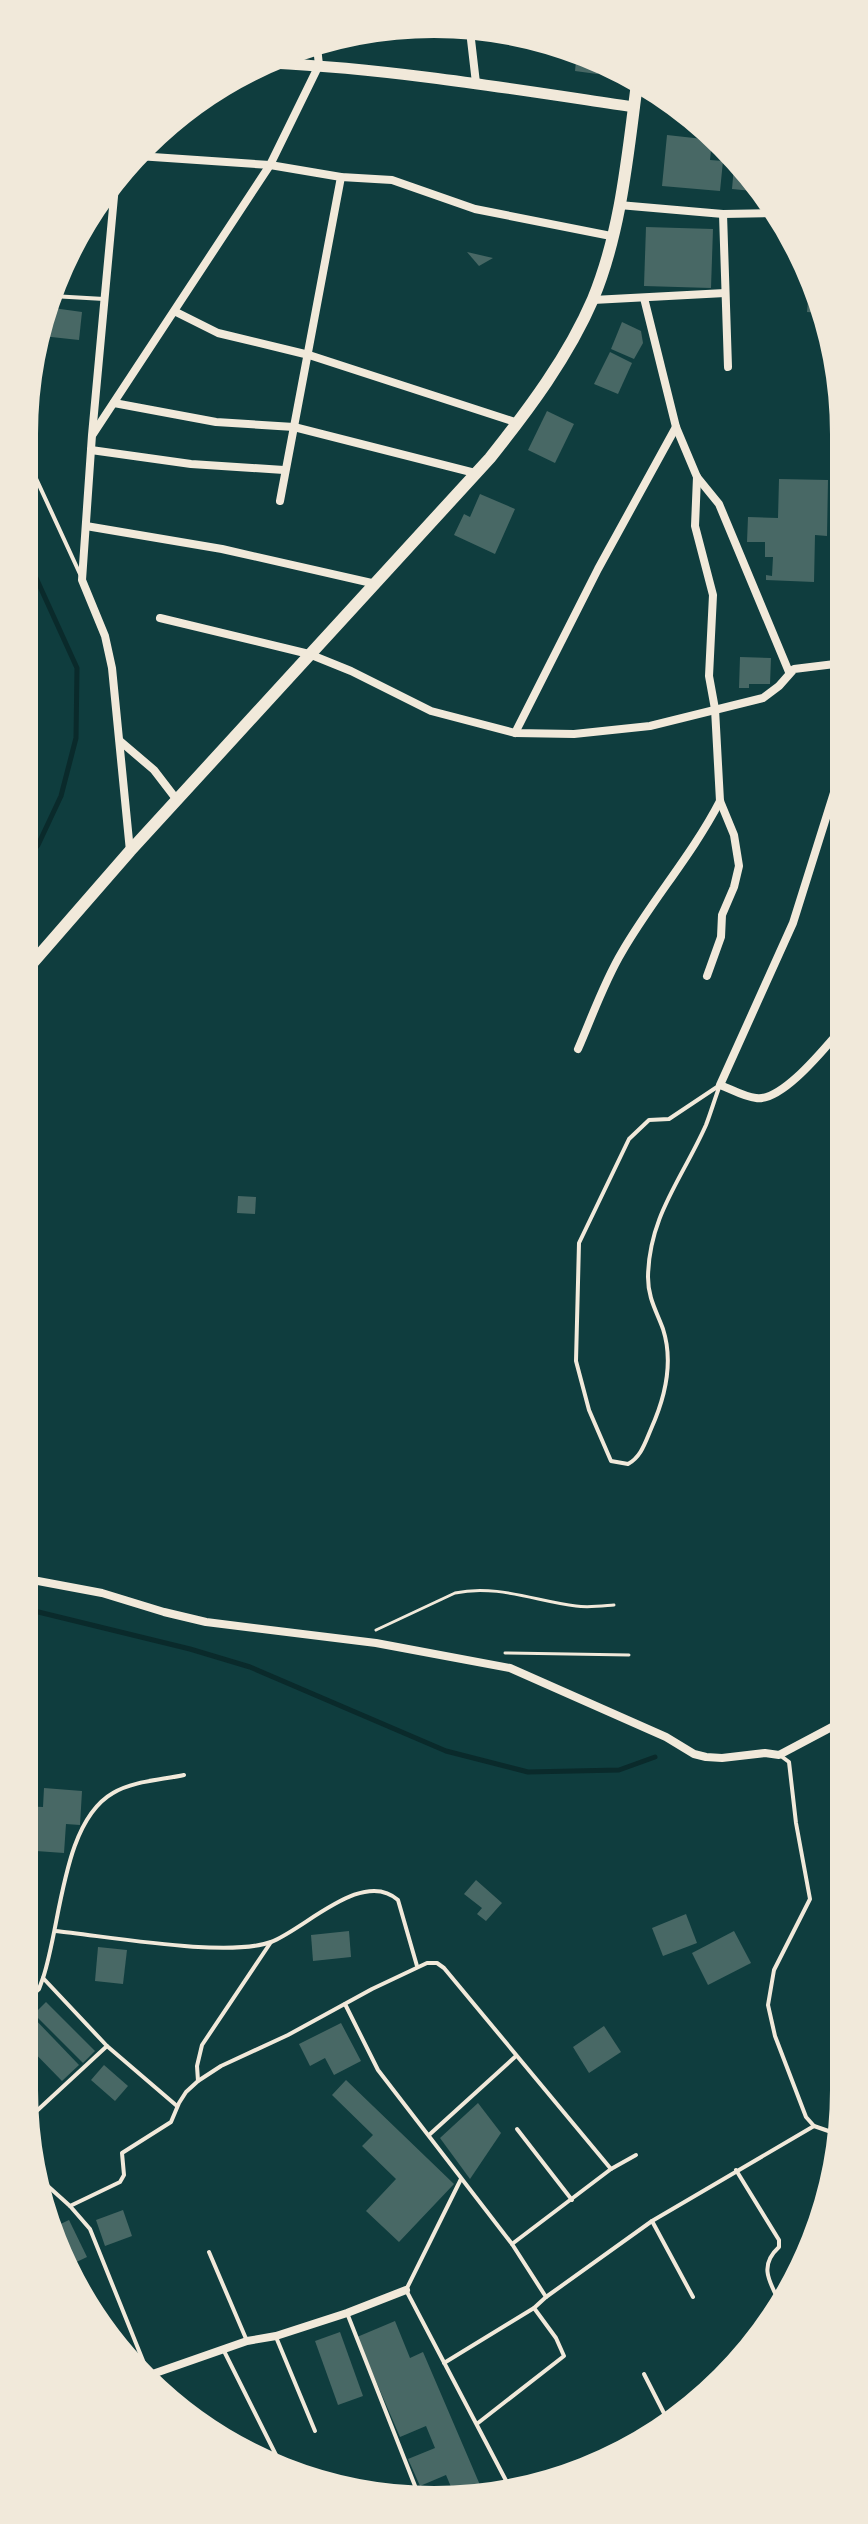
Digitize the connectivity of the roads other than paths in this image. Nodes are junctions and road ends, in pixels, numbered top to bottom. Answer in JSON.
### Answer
{"nodes":[{"id":1,"x":471,"y":38,"type":"edge"},
{"id":2,"x":318,"y":54,"type":"edge"},
{"id":3,"x":288,"y":64,"type":"edge"},
{"id":4,"x":319,"y":65,"type":"junction"},
{"id":5,"x":476,"y":83,"type":"junction"},
{"id":6,"x":636,"y":91,"type":"edge"},
{"id":7,"x":634,"y":107,"type":"junction"},
{"id":8,"x":149,"y":157,"type":"edge"},
{"id":9,"x":270,"y":165,"type":"junction"},
{"id":10,"x":341,"y":177,"type":"junction"},
{"id":11,"x":114,"y":197,"type":"edge"},
{"id":12,"x":619,"y":205,"type":"junction"},
{"id":13,"x":765,"y":213,"type":"edge"},
{"id":14,"x":723,"y":214,"type":"junction"},
{"id":15,"x":611,"y":236,"type":"junction"},
{"id":16,"x":725,"y":293,"type":"junction"},
{"id":17,"x":61,"y":296,"type":"edge"},
{"id":18,"x":644,"y":298,"type":"junction"},
{"id":19,"x":106,"y":299,"type":"junction"},
{"id":20,"x":593,"y":300,"type":"junction"},
{"id":21,"x":176,"y":312,"type":"junction"},
{"id":22,"x":309,"y":355,"type":"junction"},
{"id":23,"x":728,"y":367,"type":"dead end"},
{"id":24,"x":114,"y":403,"type":"junction"},
{"id":25,"x":518,"y":423,"type":"junction"},
{"id":26,"x":294,"y":427,"type":"junction"},
{"id":27,"x":676,"y":427,"type":"junction"},
{"id":28,"x":92,"y":435,"type":"junction"},
{"id":29,"x":91,"y":450,"type":"junction"},
{"id":30,"x":284,"y":470,"type":"junction"},
{"id":31,"x":475,"y":473,"type":"junction"},
{"id":32,"x":697,"y":477,"type":"junction"},
{"id":33,"x":36,"y":479,"type":"edge"},
{"id":34,"x":280,"y":501,"type":"dead end"},
{"id":35,"x":86,"y":526,"type":"junction"},
{"id":36,"x":82,"y":580,"type":"junction"},
{"id":37,"x":376,"y":584,"type":"junction"},
{"id":38,"x":160,"y":618,"type":"dead end"},
{"id":39,"x":309,"y":654,"type":"junction"},
{"id":40,"x":832,"y":664,"type":"edge"},
{"id":41,"x":789,"y":672,"type":"junction"},
{"id":42,"x":715,"y":709,"type":"junction"},
{"id":43,"x":515,"y":733,"type":"junction"},
{"id":44,"x":120,"y":741,"type":"junction"},
{"id":45,"x":832,"y":799,"type":"edge"},
{"id":46,"x":177,"y":800,"type":"junction"},
{"id":47,"x":720,"y":801,"type":"junction"},
{"id":48,"x":130,"y":851,"type":"junction"},
{"id":49,"x":36,"y":959,"type":"edge"},
{"id":50,"x":707,"y":976,"type":"dead end"},
{"id":51,"x":832,"y":1039,"type":"edge"},
{"id":52,"x":578,"y":1049,"type":"dead end"},
{"id":53,"x":720,"y":1085,"type":"junction"},
{"id":54,"x":36,"y":1581,"type":"edge"},
{"id":55,"x":832,"y":1727,"type":"edge"},
{"id":56,"x":779,"y":1755,"type":"junction"},
{"id":57,"x":184,"y":1775,"type":"dead end"},
{"id":58,"x":55,"y":1931,"type":"junction"},
{"id":59,"x":271,"y":1942,"type":"junction"},
{"id":60,"x":417,"y":1966,"type":"junction"},
{"id":61,"x":43,"y":1978,"type":"junction"},
{"id":62,"x":36,"y":1992,"type":"edge"},
{"id":63,"x":345,"y":2004,"type":"junction"},
{"id":64,"x":107,"y":2046,"type":"junction"},
{"id":65,"x":516,"y":2056,"type":"junction"},
{"id":66,"x":198,"y":2081,"type":"junction"},
{"id":67,"x":177,"y":2106,"type":"junction"},
{"id":68,"x":37,"y":2111,"type":"edge"},
{"id":69,"x":814,"y":2126,"type":"junction"},
{"id":70,"x":517,"y":2129,"type":"dead end"},
{"id":71,"x":830,"y":2131,"type":"edge"},
{"id":72,"x":428,"y":2136,"type":"junction"},
{"id":73,"x":636,"y":2155,"type":"dead end"},
{"id":74,"x":611,"y":2169,"type":"junction"},
{"id":75,"x":736,"y":2170,"type":"junction"},
{"id":76,"x":461,"y":2179,"type":"junction"},
{"id":77,"x":48,"y":2187,"type":"edge"},
{"id":78,"x":572,"y":2200,"type":"junction"},
{"id":79,"x":70,"y":2206,"type":"junction"},
{"id":80,"x":652,"y":2221,"type":"junction"},
{"id":81,"x":512,"y":2244,"type":"junction"},
{"id":82,"x":209,"y":2252,"type":"dead end"},
{"id":83,"x":406,"y":2290,"type":"junction"},
{"id":84,"x":777,"y":2293,"type":"edge"},
{"id":85,"x":546,"y":2297,"type":"junction"},
{"id":86,"x":693,"y":2297,"type":"dead end"},
{"id":87,"x":534,"y":2308,"type":"junction"},
{"id":88,"x":347,"y":2313,"type":"junction"},
{"id":89,"x":276,"y":2336,"type":"junction"},
{"id":90,"x":247,"y":2341,"type":"junction"},
{"id":91,"x":223,"y":2349,"type":"junction"},
{"id":92,"x":139,"y":2357,"type":"edge"},
{"id":93,"x":444,"y":2363,"type":"junction"},
{"id":94,"x":644,"y":2374,"type":"dead end"},
{"id":95,"x":157,"y":2375,"type":"edge"},
{"id":96,"x":665,"y":2414,"type":"edge"},
{"id":97,"x":478,"y":2423,"type":"junction"},
{"id":98,"x":315,"y":2431,"type":"dead end"},
{"id":99,"x":276,"y":2455,"type":"edge"},
{"id":100,"x":507,"y":2481,"type":"edge"},
{"id":101,"x":416,"y":2487,"type":"edge"}],
"edges":[{"from":1,"to":5,"type":"street"},
{"from":2,"to":4,"type":"street"},
{"from":3,"to":4,"type":"street"},
{"from":4,"to":5,"type":"street"},
{"from":4,"to":9,"type":"street"},
{"from":5,"to":7,"type":"street"},
{"from":6,"to":7,"type":"main road"},
{"from":7,"to":12,"type":"main road"},
{"from":8,"to":9,"type":"street"},
{"from":9,"to":10,"type":"street"},
{"from":9,"to":21,"type":"street"},
{"from":10,"to":15,"type":"street"},
{"from":10,"to":22,"type":"street"},
{"from":11,"to":19,"type":"street"},
{"from":12,"to":14,"type":"street"},
{"from":12,"to":15,"type":"main road"},
{"from":13,"to":14,"type":"street"},
{"from":14,"to":16,"type":"street"},
{"from":15,"to":20,"type":"main road"},
{"from":16,"to":18,"type":"street"},
{"from":16,"to":23,"type":"street"},
{"from":17,"to":19,"type":"lane"},
{"from":18,"to":20,"type":"street"},
{"from":18,"to":27,"type":"street"},
{"from":19,"to":28,"type":"street"},
{"from":20,"to":25,"type":"main road"},
{"from":21,"to":22,"type":"street"},
{"from":21,"to":24,"type":"street"},
{"from":22,"to":25,"type":"street"},
{"from":22,"to":26,"type":"street"},
{"from":24,"to":26,"type":"street"},
{"from":24,"to":28,"type":"street"},
{"from":25,"to":31,"type":"main road"},
{"from":26,"to":30,"type":"street"},
{"from":26,"to":31,"type":"street"},
{"from":27,"to":32,"type":"street"},
{"from":27,"to":43,"type":"street"},
{"from":28,"to":29,"type":"street"},
{"from":29,"to":30,"type":"street"},
{"from":29,"to":35,"type":"street"},
{"from":30,"to":34,"type":"street"},
{"from":31,"to":37,"type":"main road"},
{"from":32,"to":41,"type":"street"},
{"from":32,"to":42,"type":"street"},
{"from":33,"to":36,"type":"lane"},
{"from":35,"to":36,"type":"street"},
{"from":35,"to":37,"type":"street"},
{"from":36,"to":44,"type":"street"},
{"from":37,"to":39,"type":"main road"},
{"from":38,"to":39,"type":"street"},
{"from":39,"to":43,"type":"street"},
{"from":39,"to":46,"type":"main road"},
{"from":40,"to":41,"type":"street"},
{"from":41,"to":42,"type":"street"},
{"from":42,"to":43,"type":"street"},
{"from":42,"to":47,"type":"street"},
{"from":44,"to":46,"type":"street"},
{"from":44,"to":48,"type":"street"},
{"from":45,"to":53,"type":"street"},
{"from":46,"to":48,"type":"main road"},
{"from":47,"to":50,"type":"street"},
{"from":47,"to":52,"type":"street"},
{"from":48,"to":49,"type":"main road"},
{"from":51,"to":53,"type":"street"},
{"from":53,"to":53,"type":"lane"},
{"from":54,"to":56,"type":"street"},
{"from":55,"to":56,"type":"street"},
{"from":56,"to":69,"type":"lane"},
{"from":57,"to":58,"type":"lane"},
{"from":58,"to":59,"type":"lane"},
{"from":58,"to":61,"type":"lane"},
{"from":59,"to":60,"type":"lane"},
{"from":59,"to":66,"type":"lane"},
{"from":60,"to":63,"type":"lane"},
{"from":60,"to":65,"type":"lane"},
{"from":61,"to":62,"type":"lane"},
{"from":61,"to":64,"type":"lane"},
{"from":63,"to":66,"type":"lane"},
{"from":63,"to":72,"type":"lane"},
{"from":64,"to":67,"type":"lane"},
{"from":64,"to":68,"type":"lane"},
{"from":65,"to":72,"type":"lane"},
{"from":65,"to":74,"type":"lane"},
{"from":66,"to":67,"type":"lane"},
{"from":67,"to":79,"type":"lane"},
{"from":69,"to":71,"type":"lane"},
{"from":69,"to":75,"type":"lane"},
{"from":70,"to":78,"type":"lane"},
{"from":72,"to":76,"type":"lane"},
{"from":73,"to":74,"type":"lane"},
{"from":74,"to":78,"type":"lane"},
{"from":75,"to":80,"type":"lane"},
{"from":75,"to":84,"type":"lane"},
{"from":76,"to":81,"type":"lane"},
{"from":76,"to":83,"type":"lane"},
{"from":77,"to":79,"type":"lane"},
{"from":78,"to":81,"type":"lane"},
{"from":79,"to":92,"type":"lane"},
{"from":80,"to":85,"type":"lane"},
{"from":80,"to":86,"type":"lane"},
{"from":81,"to":85,"type":"lane"},
{"from":82,"to":90,"type":"lane"},
{"from":83,"to":88,"type":"street"},
{"from":83,"to":93,"type":"lane"},
{"from":85,"to":87,"type":"lane"},
{"from":87,"to":93,"type":"lane"},
{"from":87,"to":97,"type":"lane"},
{"from":88,"to":89,"type":"street"},
{"from":88,"to":101,"type":"lane"},
{"from":89,"to":90,"type":"street"},
{"from":89,"to":98,"type":"lane"},
{"from":90,"to":91,"type":"street"},
{"from":91,"to":95,"type":"street"},
{"from":91,"to":99,"type":"lane"},
{"from":93,"to":97,"type":"lane"},
{"from":94,"to":96,"type":"lane"},
{"from":97,"to":100,"type":"lane"}]}
